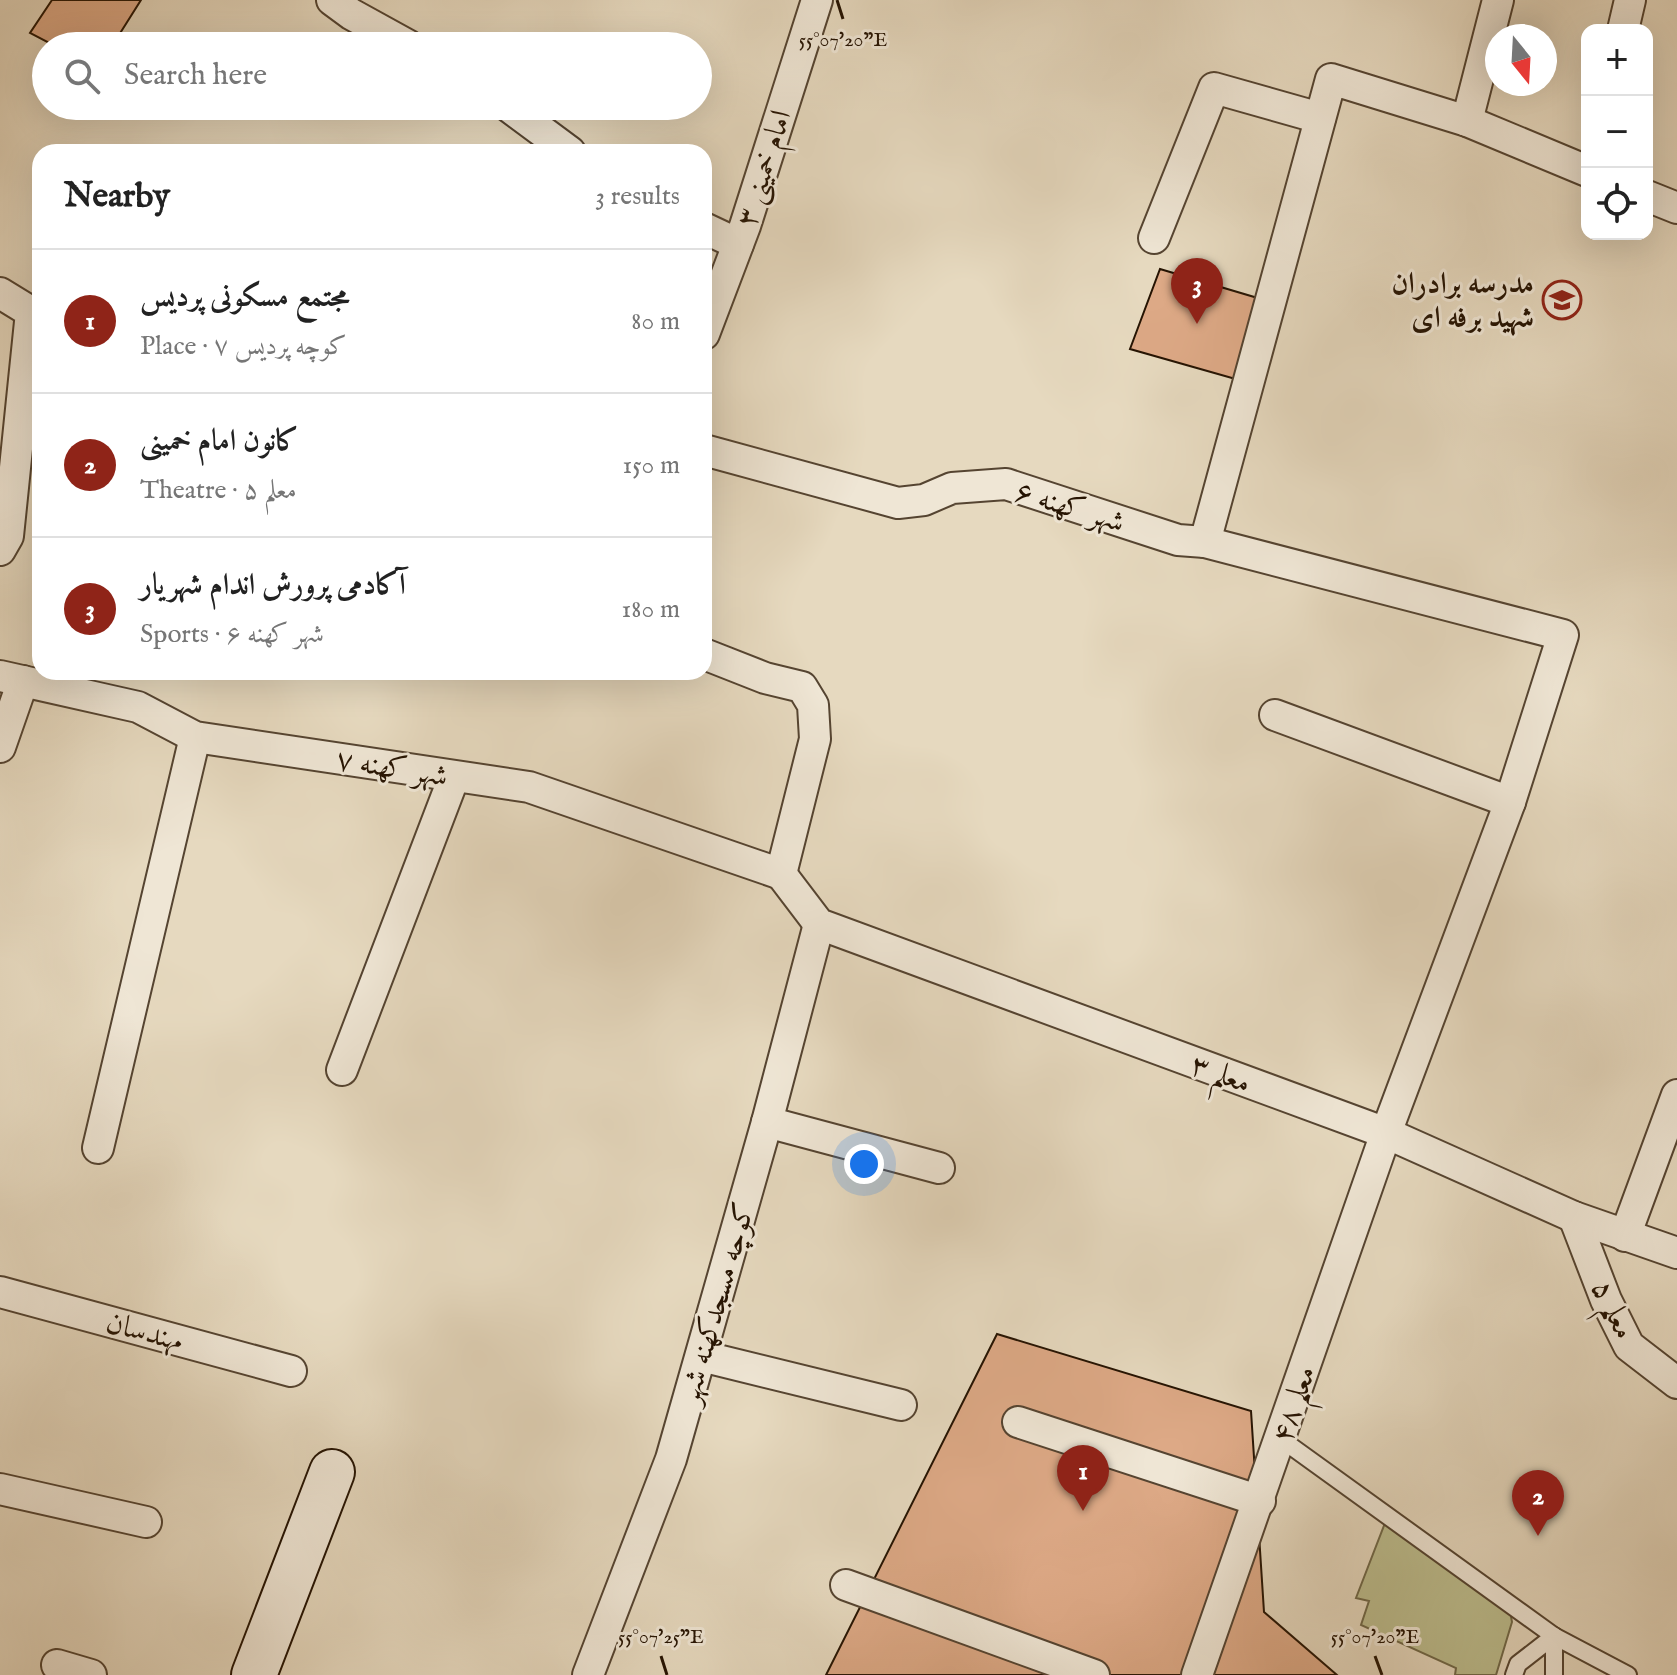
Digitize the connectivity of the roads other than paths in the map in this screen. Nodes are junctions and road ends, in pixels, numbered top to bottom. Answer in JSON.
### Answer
{"nodes":[{"id":1,"x":332,"y":0,"type":"edge"},
{"id":2,"x":817,"y":0,"type":"edge"},
{"id":3,"x":1498,"y":0,"type":"edge"},
{"id":4,"x":1630,"y":0,"type":"edge"},
{"id":5,"x":1624,"y":24,"type":"edge"},
{"id":6,"x":384,"y":32,"type":"edge"},
{"id":7,"x":1320,"y":118,"type":"junction"},
{"id":8,"x":527,"y":120,"type":"edge"},
{"id":9,"x":1467,"y":121,"type":"junction"},
{"id":10,"x":559,"y":144,"type":"edge"},
{"id":11,"x":1581,"y":168,"type":"edge"},
{"id":12,"x":1653,"y":198,"type":"edge"},
{"id":13,"x":1677,"y":208,"type":"edge"},
{"id":14,"x":712,"y":232,"type":"edge"},
{"id":15,"x":1154,"y":238,"type":"dead end"},
{"id":16,"x":738,"y":244,"type":"junction"},
{"id":17,"x":0,"y":293,"type":"edge"},
{"id":18,"x":712,"y":313,"type":"edge"},
{"id":19,"x":712,"y":452,"type":"edge"},
{"id":20,"x":1205,"y":542,"type":"junction"},
{"id":21,"x":0,"y":550,"type":"edge"},
{"id":22,"x":712,"y":657,"type":"edge"},
{"id":23,"x":11,"y":678,"type":"edge"},
{"id":24,"x":1275,"y":715,"type":"dead end"},
{"id":25,"x":195,"y":737,"type":"junction"},
{"id":26,"x":0,"y":747,"type":"edge"},
{"id":27,"x":454,"y":777,"type":"junction"},
{"id":28,"x":1510,"y":802,"type":"junction"},
{"id":29,"x":781,"y":874,"type":"junction"},
{"id":30,"x":819,"y":924,"type":"junction"},
{"id":31,"x":342,"y":1070,"type":"dead end"},
{"id":32,"x":1677,"y":1095,"type":"edge"},
{"id":33,"x":767,"y":1122,"type":"junction"},
{"id":34,"x":1386,"y":1133,"type":"junction"},
{"id":35,"x":98,"y":1148,"type":"dead end"},
{"id":36,"x":939,"y":1168,"type":"dead end"},
{"id":37,"x":1574,"y":1217,"type":"junction"},
{"id":38,"x":1625,"y":1236,"type":"junction"},
{"id":39,"x":1677,"y":1253,"type":"edge"},
{"id":40,"x":0,"y":1292,"type":"edge"},
{"id":41,"x":701,"y":1356,"type":"junction"},
{"id":42,"x":291,"y":1371,"type":"dead end"},
{"id":43,"x":1677,"y":1383,"type":"edge"},
{"id":44,"x":901,"y":1405,"type":"dead end"},
{"id":45,"x":1018,"y":1422,"type":"dead end"},
{"id":46,"x":1281,"y":1439,"type":"junction"},
{"id":47,"x":332,"y":1472,"type":"dead end"},
{"id":48,"x":0,"y":1489,"type":"edge"},
{"id":49,"x":1260,"y":1501,"type":"junction"},
{"id":50,"x":146,"y":1522,"type":"dead end"},
{"id":51,"x":846,"y":1585,"type":"dead end"},
{"id":52,"x":1554,"y":1636,"type":"junction"},
{"id":53,"x":57,"y":1665,"type":"dead end"},
{"id":54,"x":91,"y":1675,"type":"edge"},
{"id":55,"x":254,"y":1675,"type":"edge"},
{"id":56,"x":588,"y":1675,"type":"edge"},
{"id":57,"x":1094,"y":1675,"type":"edge"},
{"id":58,"x":1197,"y":1675,"type":"edge"},
{"id":59,"x":1514,"y":1675,"type":"edge"},
{"id":60,"x":1554,"y":1675,"type":"edge"},
{"id":61,"x":1628,"y":1675,"type":"edge"}],
"edges":[{"from":1,"to":6,"type":"street"},
{"from":2,"to":16,"type":"street","name":"امام خمینی ۳"},
{"from":3,"to":9,"type":"street"},
{"from":4,"to":5,"type":"street"},
{"from":7,"to":9,"type":"street"},
{"from":7,"to":15,"type":"street"},
{"from":7,"to":20,"type":"street"},
{"from":8,"to":10,"type":"street"},
{"from":9,"to":11,"type":"street"},
{"from":12,"to":13,"type":"street"},
{"from":14,"to":16,"type":"street"},
{"from":16,"to":18,"type":"street","name":"امام خمینی ۳"},
{"from":17,"to":21,"type":"street"},
{"from":19,"to":20,"type":"street","name":"شهر کهنه ۶"},
{"from":20,"to":28,"type":"street","name":"شهر کهنه ۶"},
{"from":22,"to":29,"type":"street"},
{"from":23,"to":25,"type":"street","name":"شهر کهنه ۷"},
{"from":23,"to":26,"type":"street"},
{"from":24,"to":28,"type":"street"},
{"from":25,"to":27,"type":"street","name":"شهر کهنه ۷"},
{"from":25,"to":35,"type":"street"},
{"from":27,"to":29,"type":"street","name":"شهر کهنه ۷"},
{"from":27,"to":31,"type":"street"},
{"from":28,"to":34,"type":"street","name":"معلم ۴۸"},
{"from":29,"to":30,"type":"street"},
{"from":30,"to":33,"type":"street","name":"کوچه مسجدکهنه شهر"},
{"from":30,"to":34,"type":"street","name":"معلم ۳"},
{"from":32,"to":38,"type":"street"},
{"from":33,"to":36,"type":"street"},
{"from":33,"to":41,"type":"street","name":"کوچه مسجدکهنه شهر"},
{"from":34,"to":37,"type":"street","name":"معلم ۳"},
{"from":34,"to":46,"type":"street","name":"معلم ۴۸"},
{"from":37,"to":38,"type":"street","name":"معلم ۳"},
{"from":37,"to":43,"type":"street","name":"معلم ۵"},
{"from":38,"to":39,"type":"street","name":"معلم ۳"},
{"from":40,"to":42,"type":"street","name":"مهندسان"},
{"from":41,"to":44,"type":"street"},
{"from":41,"to":56,"type":"street","name":"کوچه مسجدکهنه شهر"},
{"from":45,"to":49,"type":"street"},
{"from":46,"to":49,"type":"street","name":"معلم ۴۸"},
{"from":46,"to":52,"type":"lane"},
{"from":47,"to":55,"type":"street"},
{"from":48,"to":50,"type":"street"},
{"from":49,"to":58,"type":"street","name":"معلم ۴۸"},
{"from":51,"to":57,"type":"street"},
{"from":52,"to":59,"type":"lane"},
{"from":52,"to":60,"type":"lane"},
{"from":52,"to":61,"type":"lane"},
{"from":53,"to":54,"type":"street"}]}
